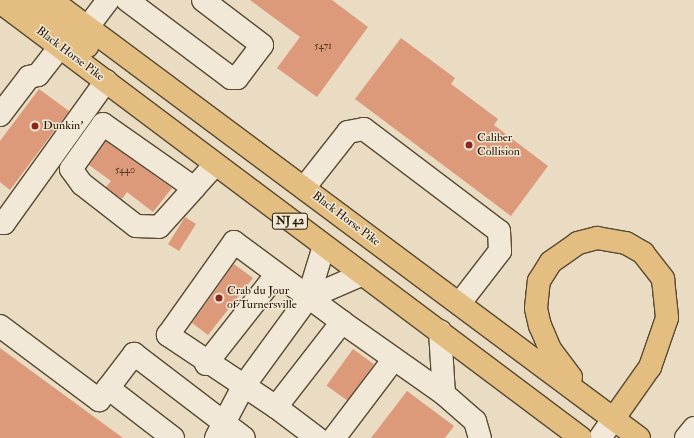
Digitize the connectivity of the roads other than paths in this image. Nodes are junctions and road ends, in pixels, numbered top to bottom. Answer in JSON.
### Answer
{"nodes":[{"id":1,"x":51,"y":0,"type":"edge"},
{"id":2,"x":108,"y":0,"type":"edge"},
{"id":3,"x":127,"y":0,"type":"edge"},
{"id":4,"x":203,"y":0,"type":"edge"},
{"id":5,"x":2,"y":8,"type":"edge"},
{"id":6,"x":87,"y":28,"type":"junction"},
{"id":7,"x":60,"y":47,"type":"junction"},
{"id":8,"x":106,"y":81,"type":"junction"},
{"id":9,"x":204,"y":114,"type":"junction"},
{"id":10,"x":0,"y":115,"type":"edge"},
{"id":11,"x":215,"y":165,"type":"junction"},
{"id":12,"x":194,"y":188,"type":"junction"},
{"id":13,"x":304,"y":188,"type":"junction"},
{"id":14,"x":0,"y":223,"type":"edge"},
{"id":15,"x":324,"y":246,"type":"junction"},
{"id":16,"x":276,"y":275,"type":"junction"},
{"id":17,"x":361,"y":275,"type":"junction"},
{"id":18,"x":308,"y":298,"type":"junction"},
{"id":19,"x":460,"y":304,"type":"junction"},
{"id":20,"x":342,"y":322,"type":"junction"},
{"id":21,"x":0,"y":326,"type":"edge"},
{"id":22,"x":440,"y":331,"type":"junction"},
{"id":23,"x":394,"y":359,"type":"junction"},
{"id":24,"x":206,"y":364,"type":"junction"},
{"id":25,"x":243,"y":387,"type":"junction"},
{"id":26,"x":108,"y":388,"type":"junction"},
{"id":27,"x":444,"y":394,"type":"junction"},
{"id":28,"x":591,"y":401,"type":"junction"},
{"id":29,"x":276,"y":407,"type":"junction"},
{"id":30,"x":614,"y":428,"type":"edge"},
{"id":31,"x":694,"y":428,"type":"edge"},
{"id":32,"x":221,"y":431,"type":"edge"},
{"id":33,"x":173,"y":438,"type":"edge"},
{"id":34,"x":244,"y":438,"type":"edge"},
{"id":35,"x":317,"y":438,"type":"edge"},
{"id":36,"x":334,"y":438,"type":"edge"},
{"id":37,"x":480,"y":438,"type":"edge"},
{"id":38,"x":581,"y":438,"type":"edge"},
{"id":39,"x":600,"y":438,"type":"edge"},
{"id":40,"x":639,"y":438,"type":"edge"},
{"id":41,"x":686,"y":438,"type":"edge"}],
"edges":[{"from":1,"to":6,"type":"highway","name":"Black Horse Pike","number":"NJ 42"},
{"from":2,"to":6,"type":"street"},
{"from":3,"to":4,"type":"street"},
{"from":5,"to":7,"type":"highway","name":"Black Horse Pike","number":"NJ 42"},
{"from":5,"to":9,"type":"highway"},
{"from":6,"to":9,"type":"highway","name":"Black Horse Pike","number":"NJ 42"},
{"from":7,"to":8,"type":"highway","name":"Black Horse Pike","number":"NJ 42"},
{"from":7,"to":10,"type":"street"},
{"from":8,"to":11,"type":"highway","name":"Black Horse Pike","number":"NJ 42"},
{"from":8,"to":14,"type":"street"},
{"from":9,"to":13,"type":"highway","name":"Black Horse Pike","number":"NJ 42"},
{"from":11,"to":12,"type":"street"},
{"from":11,"to":15,"type":"highway","name":"Black Horse Pike","number":"NJ 42"},
{"from":12,"to":12,"type":"street"},
{"from":13,"to":19,"type":"highway","name":"Black Horse Pike","number":"NJ 42"},
{"from":13,"to":19,"type":"street"},
{"from":15,"to":17,"type":"highway","name":"Black Horse Pike","number":"NJ 42"},
{"from":15,"to":18,"type":"street"},
{"from":16,"to":18,"type":"street"},
{"from":16,"to":24,"type":"street"},
{"from":16,"to":24,"type":"street"},
{"from":17,"to":18,"type":"street"},
{"from":17,"to":22,"type":"highway","name":"Black Horse Pike","number":"NJ 42"},
{"from":18,"to":20,"type":"street"},
{"from":18,"to":25,"type":"street"},
{"from":19,"to":28,"type":"highway","name":"Black Horse Pike","number":"NJ 42"},
{"from":20,"to":23,"type":"street"},
{"from":20,"to":29,"type":"street"},
{"from":21,"to":26,"type":"street"},
{"from":22,"to":27,"type":"street"},
{"from":22,"to":38,"type":"highway","name":"Black Horse Pike","number":"NJ 42"},
{"from":23,"to":27,"type":"street"},
{"from":23,"to":36,"type":"street"},
{"from":24,"to":25,"type":"street"},
{"from":25,"to":29,"type":"street"},
{"from":25,"to":32,"type":"street"},
{"from":26,"to":32,"type":"street"},
{"from":26,"to":33,"type":"street"},
{"from":27,"to":37,"type":"street"},
{"from":28,"to":30,"type":"highway","name":"Black Horse Pike","number":"NJ 42"},
{"from":28,"to":30,"type":"highway"},
{"from":29,"to":35,"type":"street"},
{"from":30,"to":39,"type":"street"},
{"from":30,"to":40,"type":"highway","name":"Black Horse Pike","number":"NJ 42"},
{"from":31,"to":41,"type":"street"},
{"from":32,"to":34,"type":"street"}]}
